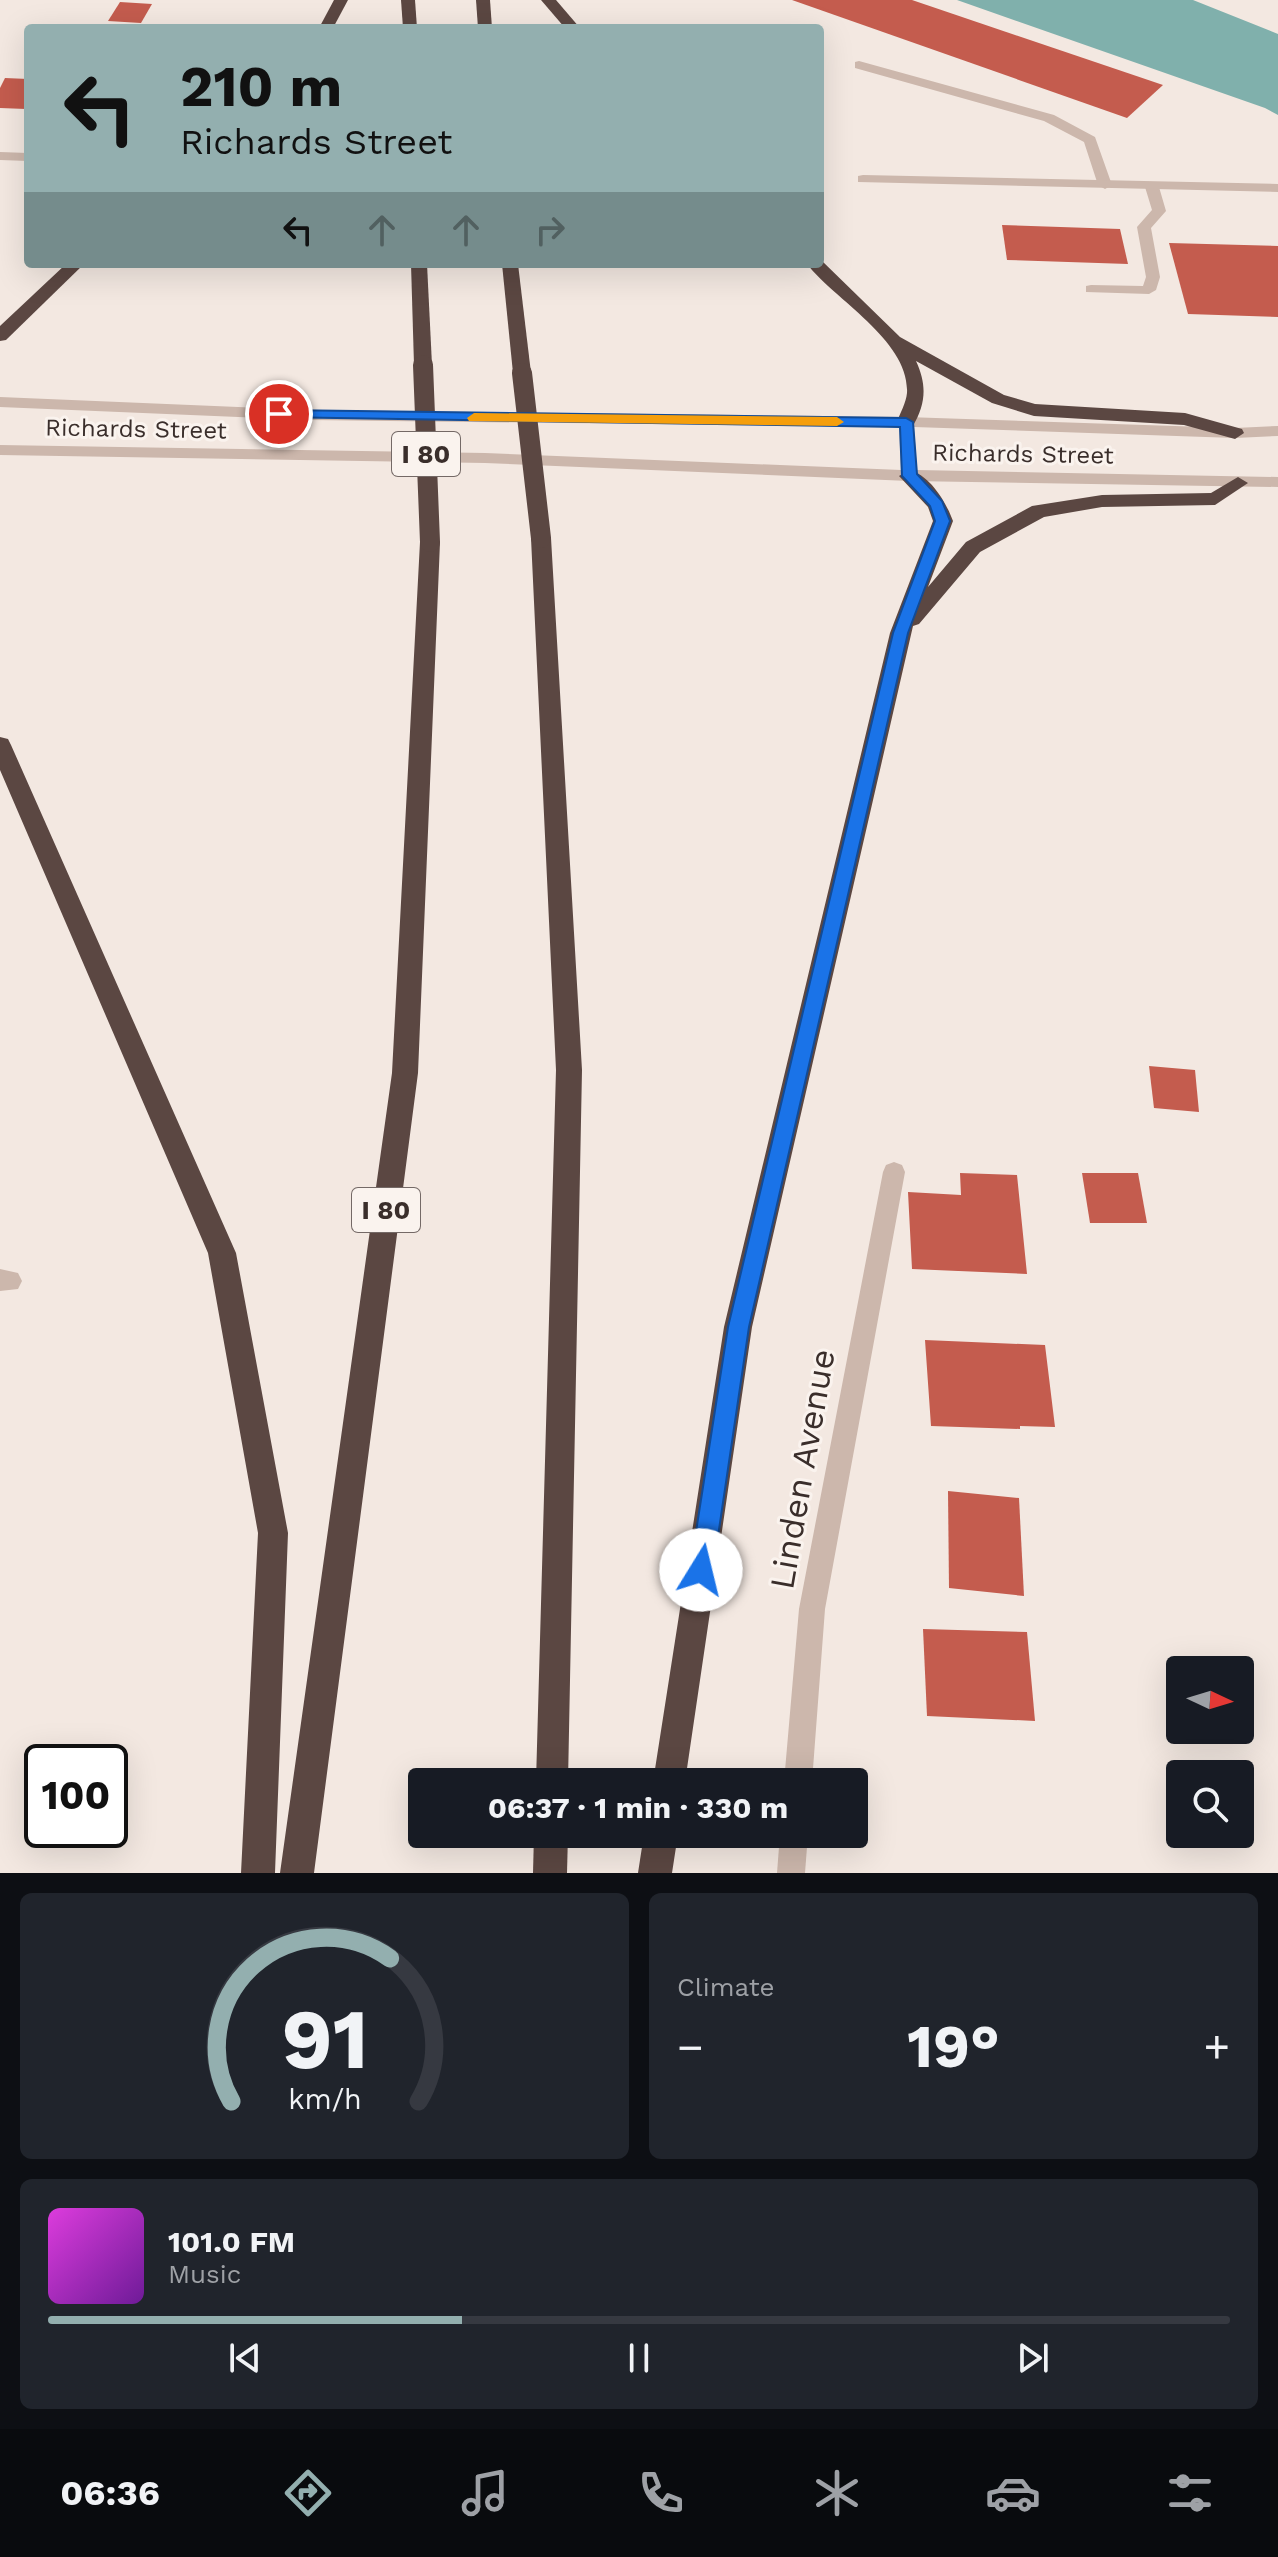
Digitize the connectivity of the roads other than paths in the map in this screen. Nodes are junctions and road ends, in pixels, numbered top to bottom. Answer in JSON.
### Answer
{"nodes":[{"id":1,"x":341,"y":0,"type":"edge"},
{"id":2,"x":408,"y":0,"type":"edge"},
{"id":3,"x":483,"y":0,"type":"edge"},
{"id":4,"x":548,"y":0,"type":"edge"},
{"id":5,"x":328,"y":24,"type":"edge"},
{"id":6,"x":410,"y":24,"type":"edge"},
{"id":7,"x":485,"y":24,"type":"edge"},
{"id":8,"x":569,"y":24,"type":"edge"},
{"id":9,"x":859,"y":65,"type":"dead end"},
{"id":10,"x":0,"y":156,"type":"edge"},
{"id":11,"x":24,"y":157,"type":"edge"},
{"id":12,"x":863,"y":179,"type":"dead end"},
{"id":13,"x":1105,"y":185,"type":"junction"},
{"id":14,"x":1152,"y":187,"type":"junction"},
{"id":15,"x":1278,"y":188,"type":"edge"},
{"id":16,"x":72,"y":268,"type":"edge"},
{"id":17,"x":419,"y":268,"type":"edge"},
{"id":18,"x":510,"y":268,"type":"edge"},
{"id":19,"x":819,"y":268,"type":"edge"},
{"id":20,"x":1091,"y":289,"type":"dead end"},
{"id":21,"x":32,"y":304,"type":"junction"},
{"id":22,"x":0,"y":321,"type":"edge"},
{"id":23,"x":0,"y":336,"type":"edge"},
{"id":24,"x":894,"y":341,"type":"junction"},
{"id":25,"x":0,"y":402,"type":"edge"},
{"id":26,"x":906,"y":422,"type":"junction"},
{"id":27,"x":1278,"y":431,"type":"edge"},
{"id":28,"x":1235,"y":433,"type":"junction"},
{"id":29,"x":0,"y":450,"type":"edge"},
{"id":30,"x":909,"y":476,"type":"junction"},
{"id":31,"x":1278,"y":482,"type":"edge"},
{"id":32,"x":1238,"y":483,"type":"junction"},
{"id":33,"x":900,"y":633,"type":"junction"},
{"id":34,"x":0,"y":745,"type":"edge"},
{"id":35,"x":894,"y":1172,"type":"dead end"},
{"id":36,"x":552,"y":1768,"type":"edge"},
{"id":37,"x":671,"y":1768,"type":"edge"},
{"id":38,"x":799,"y":1768,"type":"edge"},
{"id":39,"x":551,"y":1848,"type":"edge"},
{"id":40,"x":659,"y":1848,"type":"edge"},
{"id":41,"x":793,"y":1848,"type":"edge"},
{"id":42,"x":258,"y":1873,"type":"edge"},
{"id":43,"x":297,"y":1873,"type":"edge"},
{"id":44,"x":550,"y":1873,"type":"edge"},
{"id":45,"x":655,"y":1873,"type":"edge"},
{"id":46,"x":791,"y":1873,"type":"edge"}],
"edges":[{"from":1,"to":5,"type":"highway"},
{"from":2,"to":6,"type":"highway"},
{"from":3,"to":7,"type":"highway"},
{"from":4,"to":8,"type":"highway"},
{"from":9,"to":13,"type":"street"},
{"from":10,"to":11,"type":"street"},
{"from":12,"to":13,"type":"street"},
{"from":13,"to":14,"type":"street"},
{"from":14,"to":15,"type":"street"},
{"from":14,"to":20,"type":"street"},
{"from":16,"to":21,"type":"highway"},
{"from":17,"to":43,"type":"highway","number":"I 80","bridge":true},
{"from":18,"to":36,"type":"highway","bridge":true},
{"from":19,"to":24,"type":"highway"},
{"from":21,"to":22,"type":"highway"},
{"from":21,"to":23,"type":"highway"},
{"from":24,"to":26,"type":"highway"},
{"from":24,"to":28,"type":"highway"},
{"from":25,"to":26,"type":"street","name":"Richards Street"},
{"from":26,"to":28,"type":"street","name":"Richards Street"},
{"from":26,"to":30,"type":"street"},
{"from":27,"to":28,"type":"street","name":"Richards Street"},
{"from":29,"to":30,"type":"street","name":"Richards Street"},
{"from":30,"to":32,"type":"street","name":"Richards Street"},
{"from":30,"to":33,"type":"highway"},
{"from":31,"to":32,"type":"street","name":"Richards Street"},
{"from":32,"to":33,"type":"highway"},
{"from":33,"to":37,"type":"highway"},
{"from":34,"to":42,"type":"highway"},
{"from":35,"to":38,"type":"street","name":"Linden Avenue"},
{"from":39,"to":44,"type":"highway"},
{"from":40,"to":45,"type":"highway"},
{"from":41,"to":46,"type":"street"}]}
